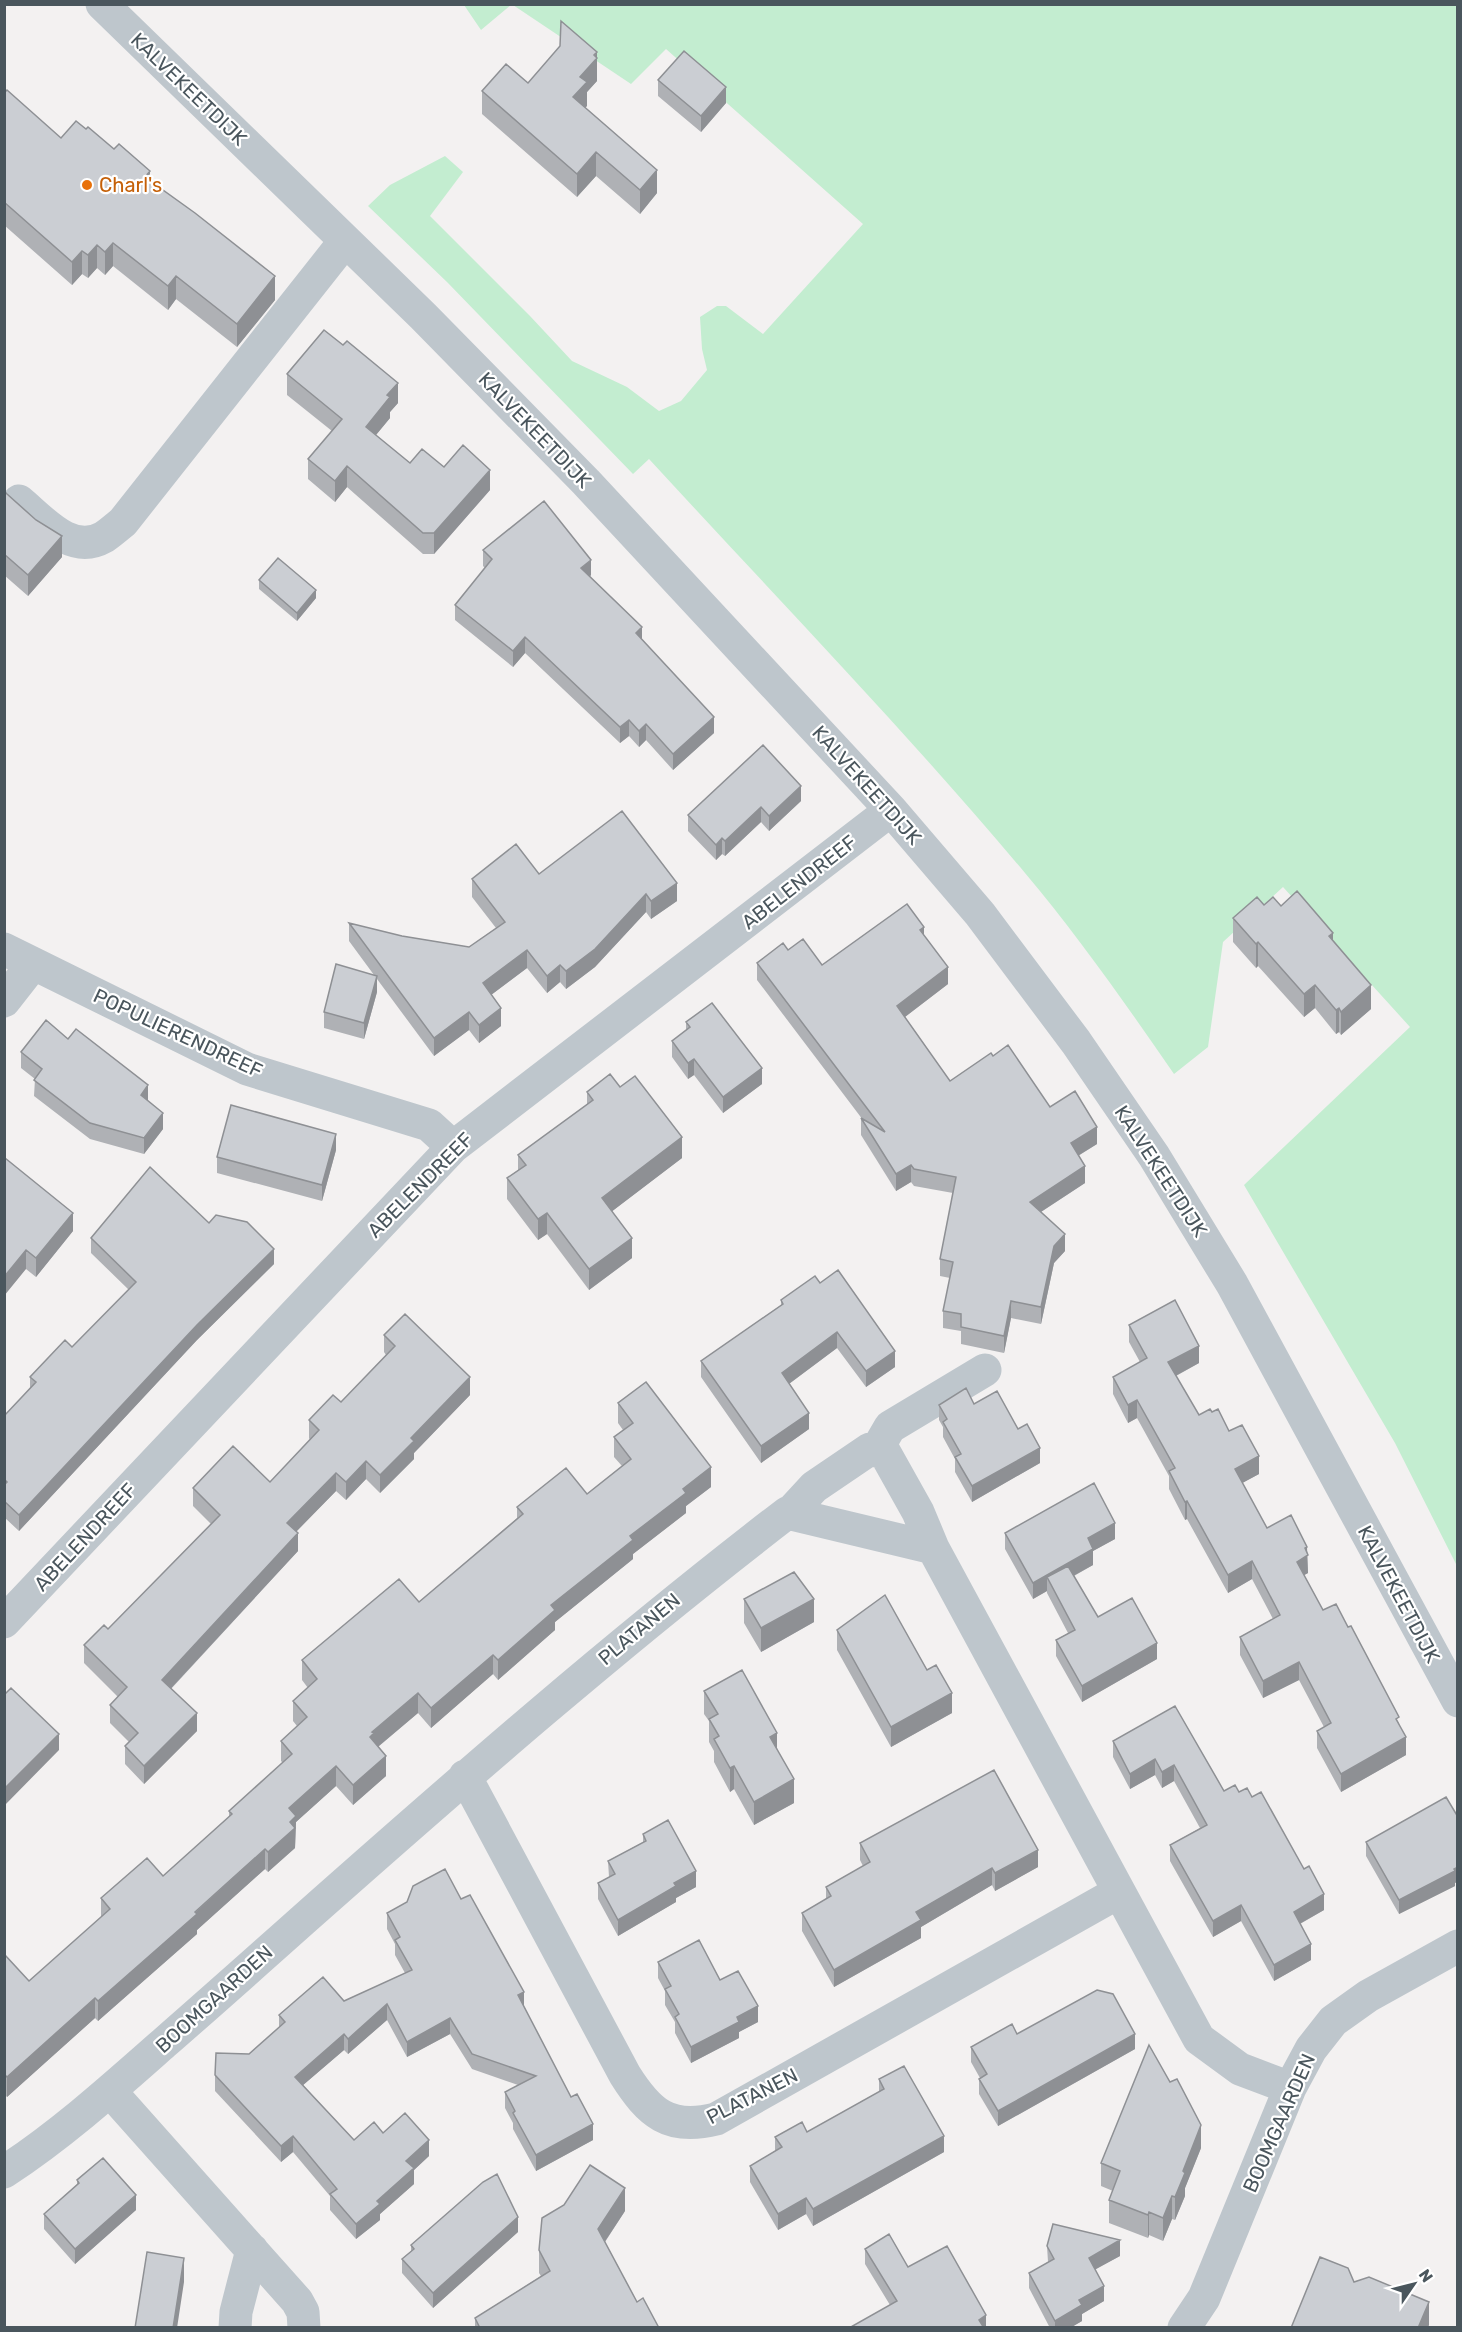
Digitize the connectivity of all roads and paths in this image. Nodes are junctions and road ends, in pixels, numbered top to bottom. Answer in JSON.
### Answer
{"nodes":[{"id":1,"x":102,"y":4,"type":"edge"},
{"id":2,"x":345,"y":241,"type":"junction"},
{"id":3,"x":19,"y":501,"type":"edge"},
{"id":4,"x":891,"y":810,"type":"junction"},
{"id":5,"x":4,"y":949,"type":"edge"},
{"id":6,"x":33,"y":964,"type":"junction"},
{"id":7,"x":4,"y":1001,"type":"edge"},
{"id":8,"x":453,"y":1147,"type":"junction"},
{"id":9,"x":985,"y":1370,"type":"dead end"},
{"id":10,"x":876,"y":1451,"type":"junction"},
{"id":11,"x":790,"y":1513,"type":"junction"},
{"id":12,"x":933,"y":1548,"type":"junction"},
{"id":13,"x":4,"y":1622,"type":"edge"},
{"id":14,"x":1446,"y":1653,"type":"edge"},
{"id":15,"x":1458,"y":1701,"type":"edge"},
{"id":16,"x":465,"y":1776,"type":"junction"},
{"id":17,"x":1119,"y":1892,"type":"junction"},
{"id":18,"x":318,"y":1906,"type":"joint"},
{"id":19,"x":1458,"y":1946,"type":"edge"},
{"id":20,"x":1290,"y":2088,"type":"junction"},
{"id":21,"x":110,"y":2091,"type":"junction"},
{"id":22,"x":4,"y":2172,"type":"edge"},
{"id":23,"x":252,"y":2250,"type":"junction"},
{"id":24,"x":235,"y":2328,"type":"edge"},
{"id":25,"x":304,"y":2328,"type":"edge"},
{"id":26,"x":1184,"y":2328,"type":"edge"}],
"edges":[{"from":1,"to":2,"type":"street","name":"KALVEKEETDIJK"},
{"from":2,"to":3,"type":"street"},
{"from":2,"to":4,"type":"street","name":"KALVEKEETDIJK"},
{"from":4,"to":8,"type":"street","name":"ABELENDREEF"},
{"from":4,"to":14,"type":"street","name":"KALVEKEETDIJK"},
{"from":5,"to":6,"type":"street","name":"POPULIERENDREEF"},
{"from":6,"to":7,"type":"street"},
{"from":6,"to":8,"type":"street","name":"POPULIERENDREEF"},
{"from":8,"to":13,"type":"street","name":"ABELENDREEF"},
{"from":9,"to":10,"type":"street"},
{"from":10,"to":11,"type":"street","name":"PLATANEN"},
{"from":10,"to":12,"type":"street"},
{"from":11,"to":12,"type":"street"},
{"from":11,"to":16,"type":"street","name":"PLATANEN"},
{"from":12,"to":17,"type":"street"},
{"from":14,"to":15,"type":"street","name":"KALVEKEETDIJK"},
{"from":16,"to":17,"type":"street","name":"PLATANEN"},
{"from":16,"to":18,"type":"street","name":"PLATANEN"},
{"from":17,"to":20,"type":"street"},
{"from":18,"to":21,"type":"street","name":"BOOMGAARDEN"},
{"from":19,"to":20,"type":"street","name":"BOOMGAARDEN"},
{"from":20,"to":26,"type":"street","name":"BOOMGAARDEN"},
{"from":21,"to":22,"type":"street","name":"BOOMGAARDEN"},
{"from":21,"to":23,"type":"street"},
{"from":23,"to":24,"type":"street"},
{"from":23,"to":25,"type":"street"}]}
